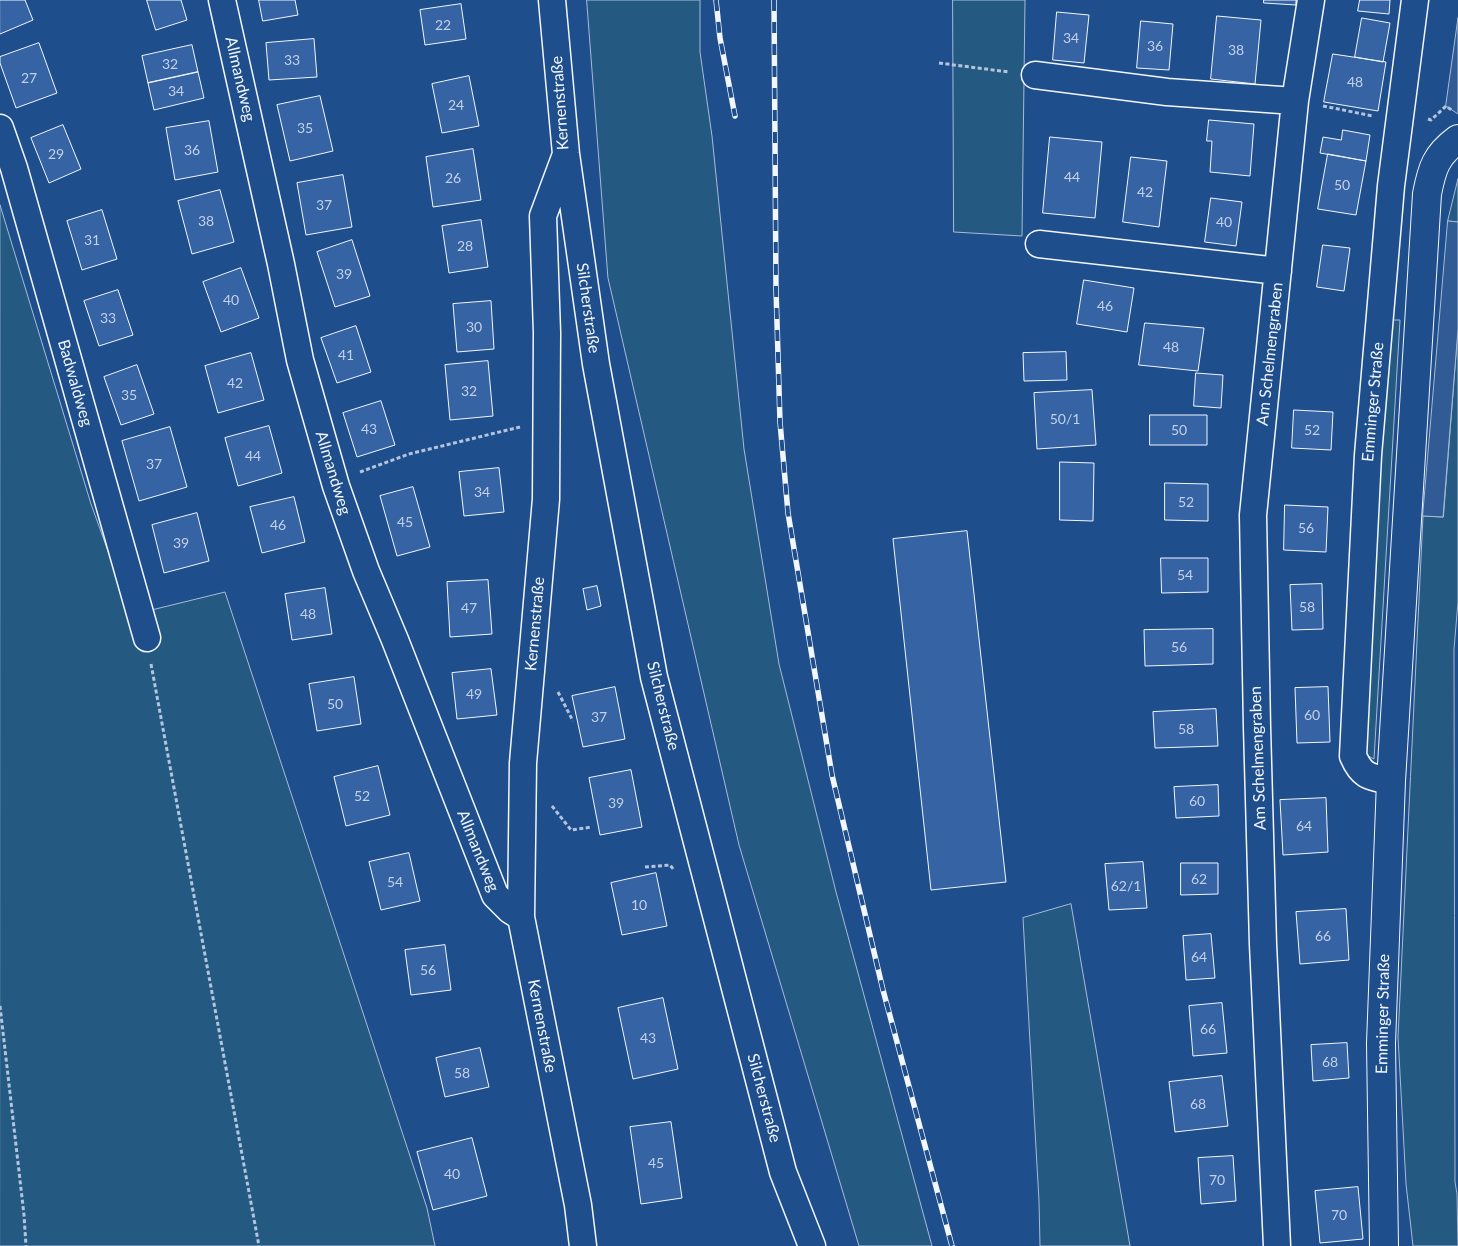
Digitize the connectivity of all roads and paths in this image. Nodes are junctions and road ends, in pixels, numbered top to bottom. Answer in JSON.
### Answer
{"nodes":[{"id":1,"x":222,"y":0,"type":"edge"},
{"id":2,"x":552,"y":0,"type":"edge"},
{"id":3,"x":1311,"y":0,"type":"edge"},
{"id":4,"x":1415,"y":0,"type":"edge"},
{"id":5,"x":939,"y":63,"type":"dead end"},
{"id":6,"x":1035,"y":75,"type":"joint"},
{"id":7,"x":1296,"y":101,"type":"junction"},
{"id":8,"x":1400,"y":121,"type":"junction"},
{"id":9,"x":0,"y":128,"type":"edge"},
{"id":10,"x":1458,"y":139,"type":"edge"},
{"id":11,"x":566,"y":154,"type":"junction"},
{"id":12,"x":1040,"y":244,"type":"dead end"},
{"id":13,"x":1278,"y":270,"type":"junction"},
{"id":14,"x":547,"y":420,"type":"junction"},
{"id":15,"x":341,"y":501,"type":"junction"},
{"id":16,"x":146,"y":638,"type":"joint"},
{"id":17,"x":523,"y":779,"type":"junction"},
{"id":18,"x":1391,"y":782,"type":"junction"},
{"id":19,"x":592,"y":827,"type":"dead end"},
{"id":20,"x":521,"y":917,"type":"junction"},
{"id":21,"x":0,"y":1006,"type":"edge"},
{"id":22,"x":26,"y":1246,"type":"edge"},
{"id":23,"x":259,"y":1246,"type":"edge"},
{"id":24,"x":583,"y":1246,"type":"edge"},
{"id":25,"x":812,"y":1246,"type":"edge"},
{"id":26,"x":1277,"y":1246,"type":"edge"},
{"id":27,"x":1384,"y":1246,"type":"edge"}],
"edges":[{"from":1,"to":15,"type":"street","name":"Allmandweg"},
{"from":2,"to":11,"type":"street","name":"Kernenstraße"},
{"from":3,"to":7,"type":"street","name":"Am Schelmengraben"},
{"from":4,"to":8,"type":"street","name":"Emminger Straße"},
{"from":5,"to":6,"type":"path"},
{"from":6,"to":7,"type":"street"},
{"from":7,"to":8,"type":"path"},
{"from":7,"to":13,"type":"street","name":"Am Schelmengraben"},
{"from":8,"to":18,"type":"street","name":"Emminger Straße"},
{"from":9,"to":16,"type":"street","name":"Badwaldweg"},
{"from":10,"to":18,"type":"street","name":"Emminger Straße"},
{"from":11,"to":14,"type":"street","name":"Kernenstraße"},
{"from":11,"to":25,"type":"street","name":"Silcherstraße"},
{"from":12,"to":13,"type":"street","name":"Am Schelmengraben"},
{"from":13,"to":26,"type":"street","name":"Am Schelmengraben"},
{"from":14,"to":15,"type":"path"},
{"from":14,"to":17,"type":"street","name":"Kernenstraße"},
{"from":15,"to":20,"type":"street","name":"Allmandweg"},
{"from":16,"to":23,"type":"path"},
{"from":17,"to":19,"type":"path"},
{"from":17,"to":20,"type":"street","name":"Kernenstraße"},
{"from":18,"to":27,"type":"street","name":"Emminger Straße"},
{"from":20,"to":24,"type":"street","name":"Kernenstraße"},
{"from":21,"to":22,"type":"path"}]}
